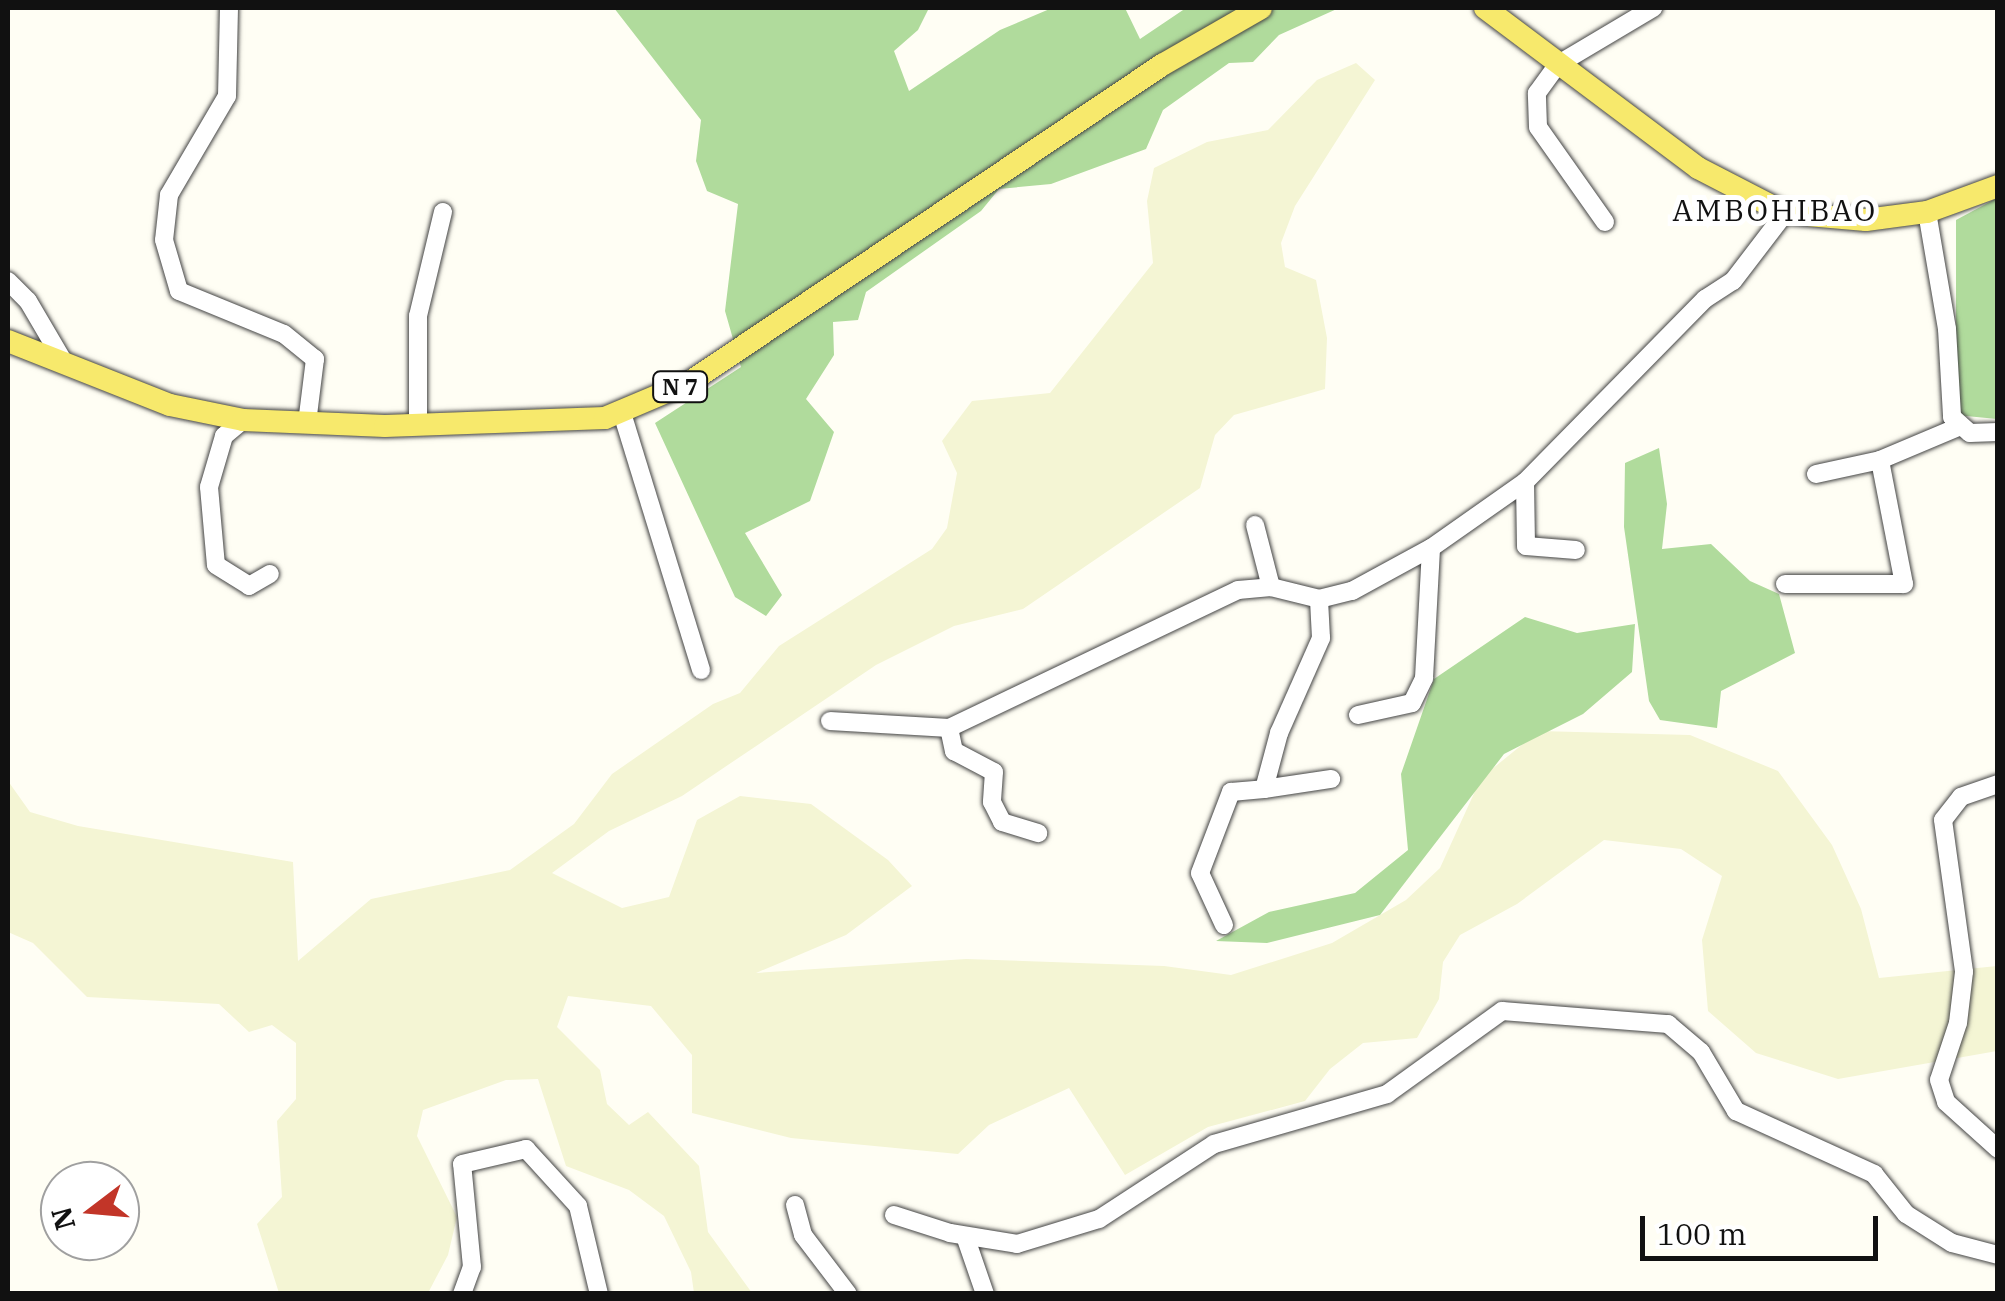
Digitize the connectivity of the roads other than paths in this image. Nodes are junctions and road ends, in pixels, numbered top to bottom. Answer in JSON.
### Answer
{"nodes":[{"id":1,"x":229,"y":8,"type":"edge"},
{"id":2,"x":1261,"y":8,"type":"edge"},
{"id":3,"x":1485,"y":8,"type":"edge"},
{"id":4,"x":1654,"y":8,"type":"edge"},
{"id":5,"x":1557,"y":65,"type":"junction"},
{"id":6,"x":1998,"y":186,"type":"edge"},
{"id":7,"x":443,"y":212,"type":"dead end"},
{"id":8,"x":1927,"y":212,"type":"junction"},
{"id":9,"x":1785,"y":213,"type":"junction"},
{"id":10,"x":1605,"y":222,"type":"dead end"},
{"id":11,"x":8,"y":281,"type":"edge"},
{"id":12,"x":8,"y":341,"type":"edge"},
{"id":13,"x":62,"y":359,"type":"junction"},
{"id":14,"x":622,"y":413,"type":"junction"},
{"id":15,"x":243,"y":420,"type":"junction"},
{"id":16,"x":307,"y":423,"type":"junction"},
{"id":17,"x":418,"y":426,"type":"junction"},
{"id":18,"x":1958,"y":427,"type":"junction"},
{"id":19,"x":1998,"y":432,"type":"edge"},
{"id":20,"x":1880,"y":460,"type":"junction"},
{"id":21,"x":1816,"y":474,"type":"dead end"},
{"id":22,"x":1525,"y":482,"type":"junction"},
{"id":23,"x":1255,"y":525,"type":"dead end"},
{"id":24,"x":1431,"y":548,"type":"junction"},
{"id":25,"x":1576,"y":550,"type":"dead end"},
{"id":26,"x":270,"y":574,"type":"dead end"},
{"id":27,"x":1785,"y":584,"type":"dead end"},
{"id":28,"x":1271,"y":587,"type":"junction"},
{"id":29,"x":1319,"y":599,"type":"junction"},
{"id":30,"x":702,"y":670,"type":"dead end"},
{"id":31,"x":1358,"y":715,"type":"dead end"},
{"id":32,"x":830,"y":721,"type":"dead end"},
{"id":33,"x":949,"y":728,"type":"junction"},
{"id":34,"x":1331,"y":779,"type":"dead end"},
{"id":35,"x":1998,"y":784,"type":"edge"},
{"id":36,"x":1264,"y":789,"type":"junction"},
{"id":37,"x":1038,"y":832,"type":"dead end"},
{"id":38,"x":1224,"y":925,"type":"dead end"},
{"id":39,"x":1998,"y":1149,"type":"edge"},
{"id":40,"x":795,"y":1205,"type":"dead end"},
{"id":41,"x":894,"y":1214,"type":"dead end"},
{"id":42,"x":965,"y":1236,"type":"junction"},
{"id":43,"x":1998,"y":1256,"type":"edge"},
{"id":44,"x":462,"y":1294,"type":"edge"},
{"id":45,"x":600,"y":1294,"type":"edge"},
{"id":46,"x":848,"y":1294,"type":"edge"},
{"id":47,"x":985,"y":1294,"type":"edge"}],
"edges":[{"from":1,"to":16,"type":"street"},
{"from":2,"to":14,"type":"main road","number":"N 7"},
{"from":3,"to":5,"type":"main road"},
{"from":4,"to":5,"type":"street"},
{"from":5,"to":9,"type":"main road"},
{"from":5,"to":10,"type":"street"},
{"from":6,"to":8,"type":"main road"},
{"from":7,"to":17,"type":"street"},
{"from":8,"to":9,"type":"main road"},
{"from":8,"to":18,"type":"street"},
{"from":9,"to":22,"type":"street"},
{"from":11,"to":13,"type":"street"},
{"from":12,"to":13,"type":"main road","number":"N 7"},
{"from":13,"to":15,"type":"main road","number":"N 7"},
{"from":14,"to":17,"type":"main road","number":"N 7"},
{"from":14,"to":30,"type":"street"},
{"from":15,"to":16,"type":"main road","number":"N 7"},
{"from":15,"to":26,"type":"street"},
{"from":16,"to":17,"type":"main road","number":"N 7"},
{"from":18,"to":19,"type":"street"},
{"from":18,"to":20,"type":"street"},
{"from":20,"to":21,"type":"street"},
{"from":20,"to":27,"type":"street"},
{"from":22,"to":24,"type":"street"},
{"from":22,"to":25,"type":"street"},
{"from":23,"to":28,"type":"street"},
{"from":24,"to":29,"type":"street"},
{"from":24,"to":31,"type":"street"},
{"from":28,"to":29,"type":"street"},
{"from":28,"to":33,"type":"street"},
{"from":29,"to":36,"type":"street"},
{"from":32,"to":33,"type":"street"},
{"from":33,"to":37,"type":"street"},
{"from":34,"to":36,"type":"street"},
{"from":35,"to":39,"type":"street"},
{"from":36,"to":38,"type":"street"},
{"from":40,"to":46,"type":"street"},
{"from":41,"to":42,"type":"street"},
{"from":42,"to":43,"type":"street"},
{"from":42,"to":47,"type":"street"},
{"from":44,"to":45,"type":"street"}]}
